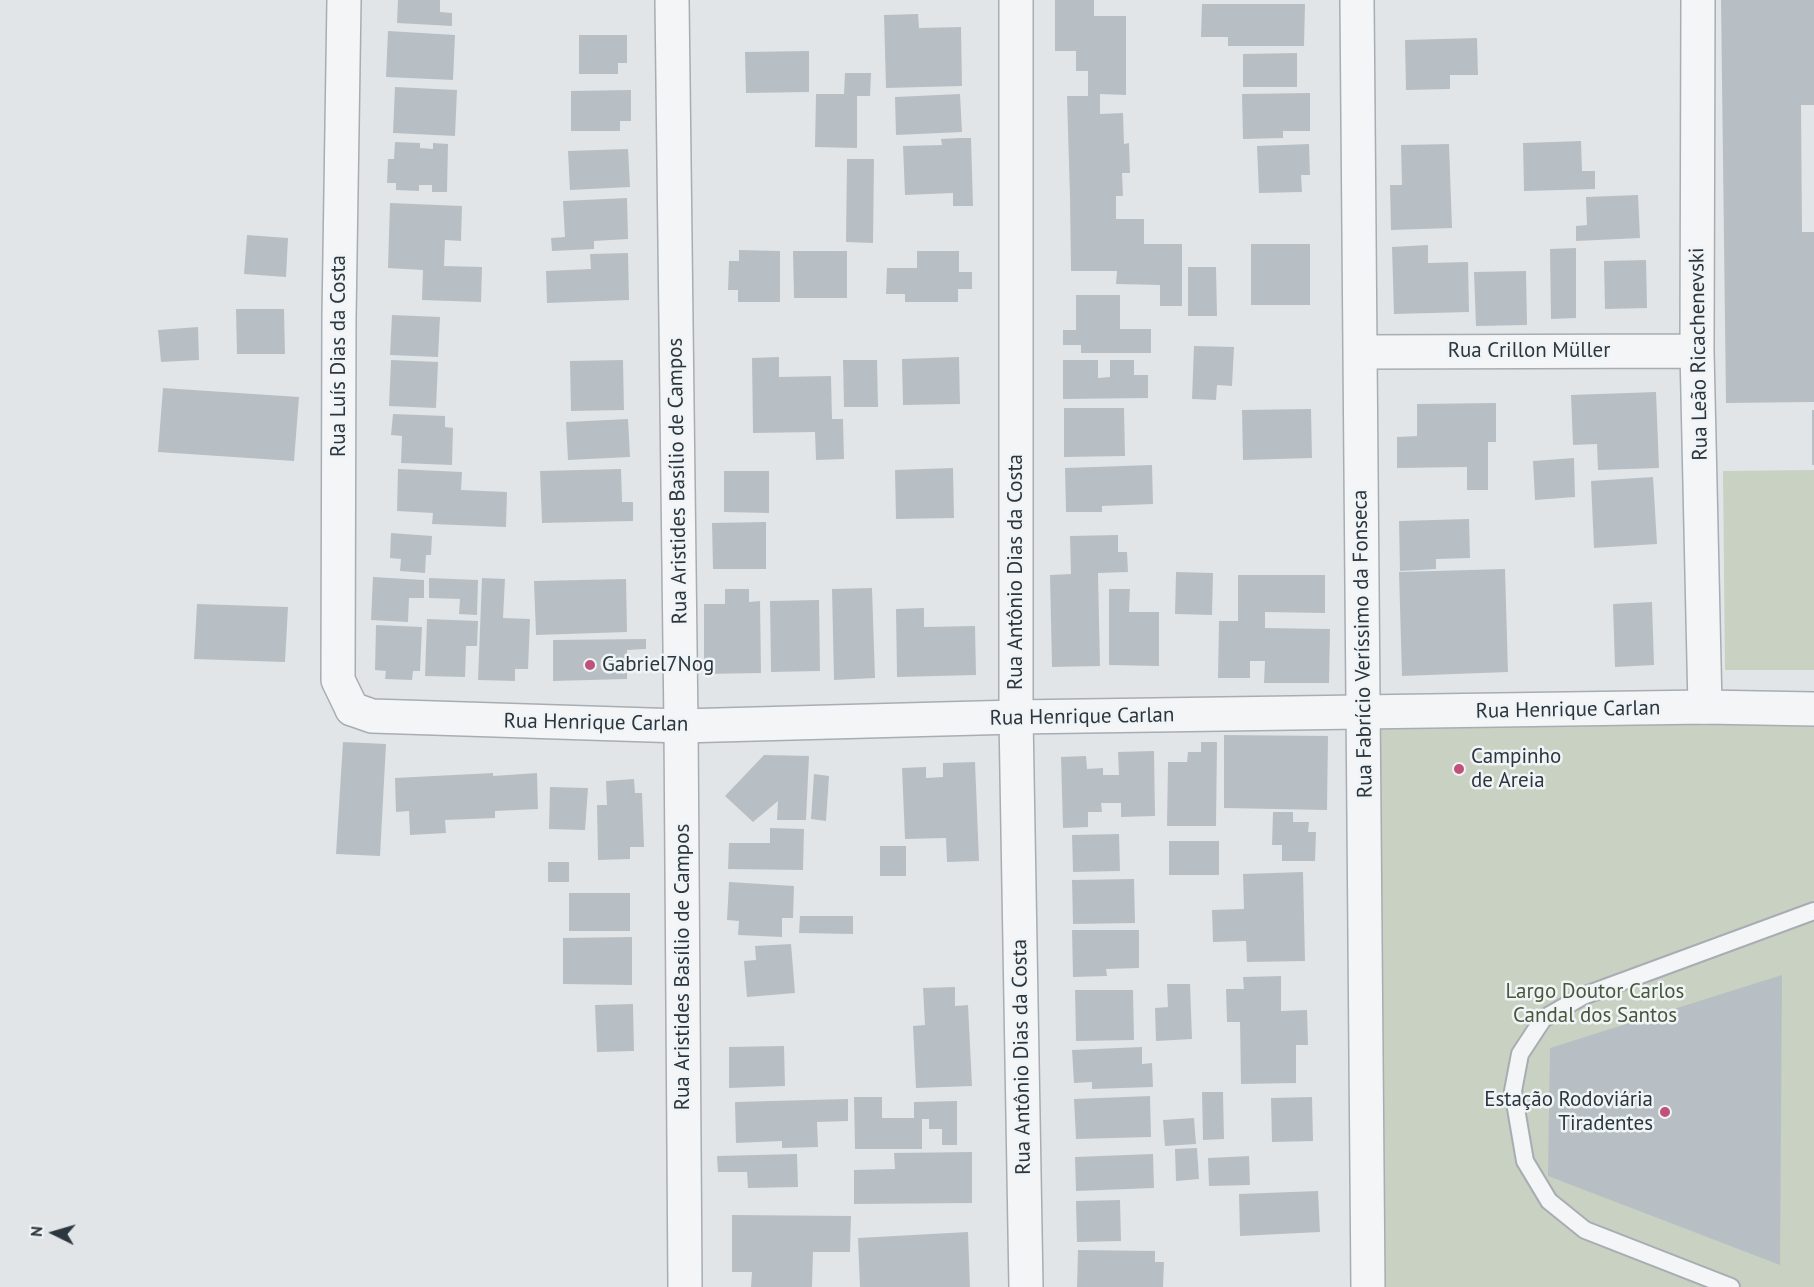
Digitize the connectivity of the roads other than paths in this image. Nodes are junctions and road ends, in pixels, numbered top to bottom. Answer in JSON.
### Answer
{"nodes":[{"id":1,"x":344,"y":0,"type":"edge"},
{"id":2,"x":672,"y":0,"type":"edge"},
{"id":3,"x":1017,"y":0,"type":"edge"},
{"id":4,"x":1357,"y":0,"type":"edge"},
{"id":5,"x":1698,"y":0,"type":"edge"},
{"id":6,"x":1697,"y":351,"type":"junction"},
{"id":7,"x":1360,"y":352,"type":"junction"},
{"id":8,"x":1705,"y":707,"type":"junction"},
{"id":9,"x":352,"y":709,"type":"joint"},
{"id":10,"x":1814,"y":709,"type":"edge"},
{"id":11,"x":1363,"y":713,"type":"junction"},
{"id":12,"x":1016,"y":717,"type":"junction"},
{"id":13,"x":681,"y":726,"type":"junction"},
{"id":14,"x":1814,"y":912,"type":"edge"},
{"id":15,"x":685,"y":1287,"type":"edge"},
{"id":16,"x":1026,"y":1287,"type":"edge"},
{"id":17,"x":1368,"y":1287,"type":"edge"},
{"id":18,"x":1731,"y":1287,"type":"edge"}],
"edges":[{"from":1,"to":9,"type":"street","name":"Rua Luís Dias da Costa"},
{"from":2,"to":13,"type":"street","name":"Rua Aristides Basílio de Campos"},
{"from":3,"to":12,"type":"street","name":"Rua Antônio Dias da Costa"},
{"from":4,"to":7,"type":"street","name":"Rua Fabrício Veríssimo da Fonseca"},
{"from":5,"to":6,"type":"street","name":"Rua Leão Ricachenevski"},
{"from":6,"to":7,"type":"street","name":"Rua Crillon Müller"},
{"from":6,"to":8,"type":"street","name":"Rua Leão Ricachenevski"},
{"from":7,"to":11,"type":"street","name":"Rua Fabrício Veríssimo da Fonseca"},
{"from":8,"to":10,"type":"street","name":"Rua Henrique Carlan"},
{"from":8,"to":11,"type":"street","name":"Rua Henrique Carlan"},
{"from":9,"to":13,"type":"street","name":"Rua Henrique Carlan"},
{"from":11,"to":12,"type":"street","name":"Rua Henrique Carlan"},
{"from":11,"to":17,"type":"street","name":"Rua Fabrício Veríssimo da Fonseca"},
{"from":12,"to":13,"type":"street","name":"Rua Henrique Carlan"},
{"from":12,"to":16,"type":"street","name":"Rua Antônio Dias da Costa"},
{"from":13,"to":15,"type":"street","name":"Rua Aristides Basílio de Campos"},
{"from":14,"to":18,"type":"lane"}]}
